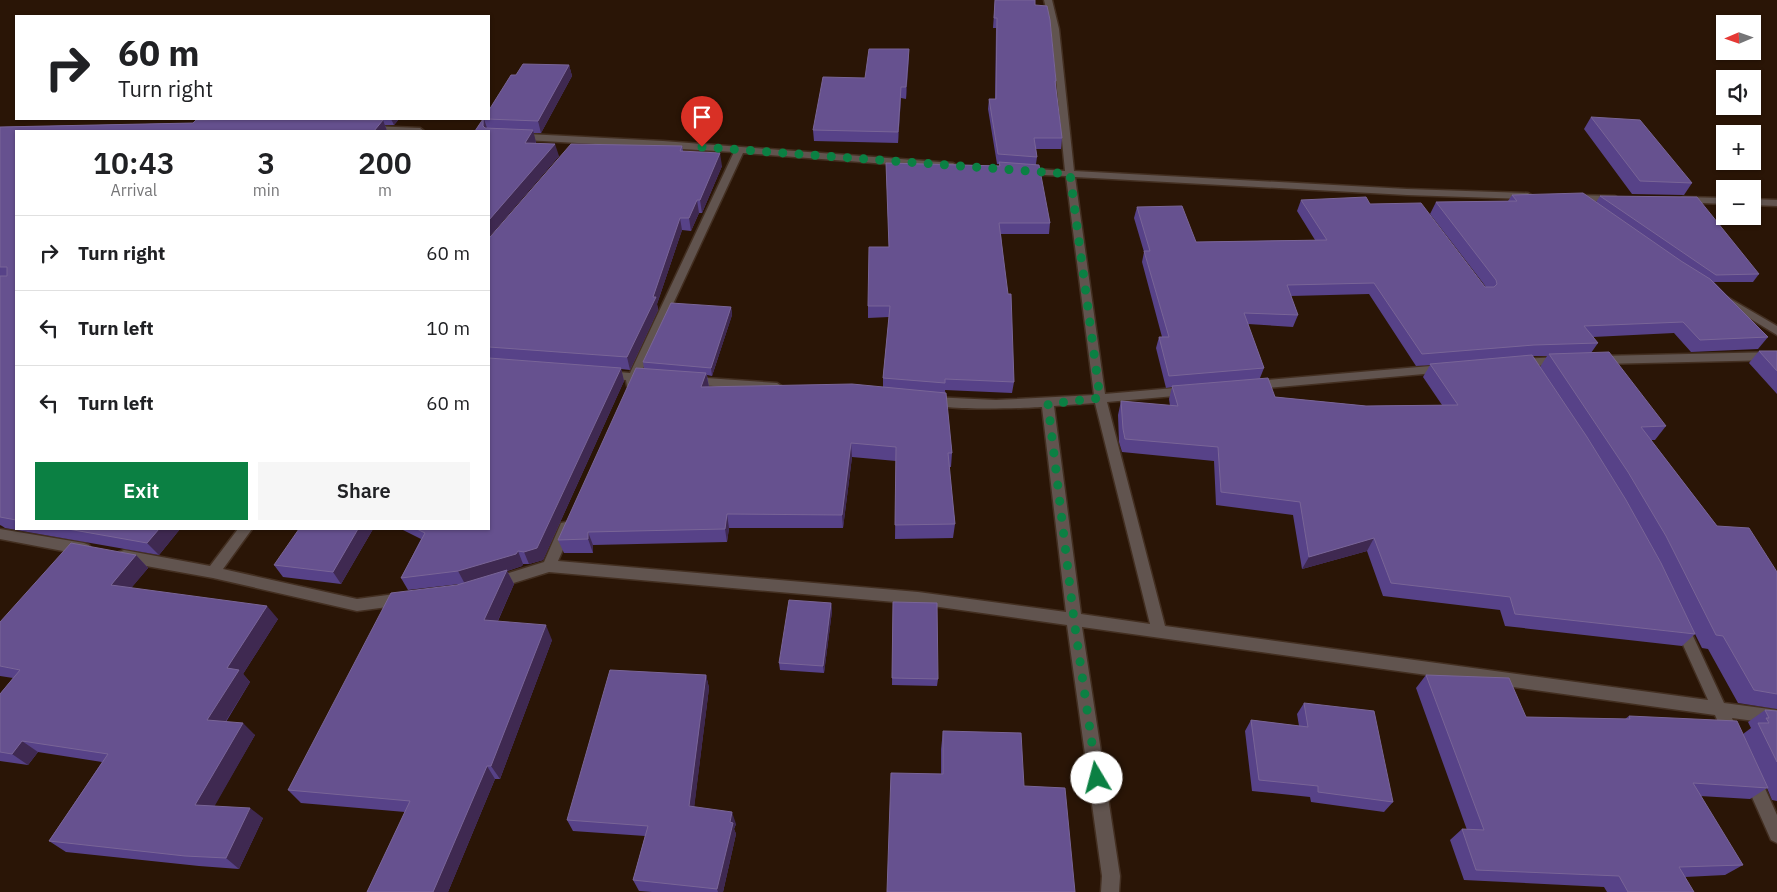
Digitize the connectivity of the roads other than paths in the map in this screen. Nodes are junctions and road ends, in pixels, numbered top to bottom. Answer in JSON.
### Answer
{"nodes":[{"id":1,"x":1048,"y":0,"type":"edge"},
{"id":2,"x":359,"y":128,"type":"edge"},
{"id":3,"x":400,"y":130,"type":"edge"},
{"id":4,"x":490,"y":135,"type":"edge"},
{"id":5,"x":740,"y":150,"type":"junction"},
{"id":6,"x":963,"y":166,"type":"edge"},
{"id":7,"x":1011,"y":170,"type":"edge"},
{"id":8,"x":1070,"y":174,"type":"junction"},
{"id":9,"x":1540,"y":196,"type":"edge"},
{"id":10,"x":1627,"y":199,"type":"edge"},
{"id":11,"x":1676,"y":200,"type":"edge"},
{"id":12,"x":1716,"y":201,"type":"edge"},
{"id":13,"x":1761,"y":202,"type":"edge"},
{"id":14,"x":1777,"y":203,"type":"edge"},
{"id":15,"x":1593,"y":209,"type":"edge"},
{"id":16,"x":1711,"y":290,"type":"edge"},
{"id":17,"x":1777,"y":330,"type":"edge"},
{"id":18,"x":1777,"y":356,"type":"edge"},
{"id":19,"x":1527,"y":362,"type":"junction"},
{"id":20,"x":1507,"y":364,"type":"edge"},
{"id":21,"x":1458,"y":368,"type":"edge"},
{"id":22,"x":595,"y":374,"type":"edge"},
{"id":23,"x":634,"y":377,"type":"junction"},
{"id":24,"x":1537,"y":377,"type":"edge"},
{"id":25,"x":663,"y":379,"type":"edge"},
{"id":26,"x":683,"y":380,"type":"edge"},
{"id":27,"x":1239,"y":386,"type":"edge"},
{"id":28,"x":790,"y":388,"type":"edge"},
{"id":29,"x":1199,"y":390,"type":"edge"},
{"id":30,"x":626,"y":395,"type":"edge"},
{"id":31,"x":1100,"y":398,"type":"junction"},
{"id":32,"x":923,"y":400,"type":"edge"},
{"id":33,"x":1048,"y":404,"type":"junction"},
{"id":34,"x":573,"y":512,"type":"edge"},
{"id":35,"x":244,"y":530,"type":"edge"},
{"id":36,"x":0,"y":534,"type":"edge"},
{"id":37,"x":549,"y":566,"type":"junction"},
{"id":38,"x":213,"y":572,"type":"junction"},
{"id":39,"x":484,"y":586,"type":"edge"},
{"id":40,"x":416,"y":598,"type":"edge"},
{"id":41,"x":1676,"y":614,"type":"edge"},
{"id":42,"x":1074,"y":620,"type":"junction"},
{"id":43,"x":1159,"y":631,"type":"junction"},
{"id":44,"x":1720,"y":709,"type":"junction"},
{"id":45,"x":1777,"y":717,"type":"edge"},
{"id":46,"x":1736,"y":745,"type":"edge"},
{"id":47,"x":1744,"y":763,"type":"edge"},
{"id":48,"x":1777,"y":834,"type":"edge"},
{"id":49,"x":1110,"y":892,"type":"edge"}],
"edges":[{"from":1,"to":8,"type":"street"},
{"from":2,"to":3,"type":"street"},
{"from":4,"to":5,"type":"street"},
{"from":5,"to":6,"type":"street"},
{"from":5,"to":23,"type":"street"},
{"from":7,"to":8,"type":"street"},
{"from":8,"to":9,"type":"street"},
{"from":8,"to":31,"type":"street"},
{"from":10,"to":15,"type":"street"},
{"from":11,"to":12,"type":"street"},
{"from":13,"to":14,"type":"street"},
{"from":16,"to":17,"type":"street"},
{"from":18,"to":19,"type":"street"},
{"from":19,"to":20,"type":"street"},
{"from":19,"to":24,"type":"street"},
{"from":21,"to":27,"type":"street"},
{"from":22,"to":23,"type":"street"},
{"from":23,"to":25,"type":"street"},
{"from":23,"to":30,"type":"street"},
{"from":26,"to":28,"type":"street"},
{"from":29,"to":31,"type":"street"},
{"from":31,"to":33,"type":"street"},
{"from":31,"to":43,"type":"street"},
{"from":32,"to":33,"type":"street"},
{"from":33,"to":42,"type":"street"},
{"from":34,"to":37,"type":"street"},
{"from":35,"to":38,"type":"street"},
{"from":36,"to":38,"type":"street"},
{"from":37,"to":39,"type":"street"},
{"from":37,"to":42,"type":"street"},
{"from":38,"to":40,"type":"street"},
{"from":41,"to":44,"type":"street"},
{"from":42,"to":43,"type":"street"},
{"from":42,"to":49,"type":"street"},
{"from":43,"to":44,"type":"street"},
{"from":44,"to":45,"type":"street"},
{"from":44,"to":46,"type":"street"},
{"from":47,"to":48,"type":"street"}]}
